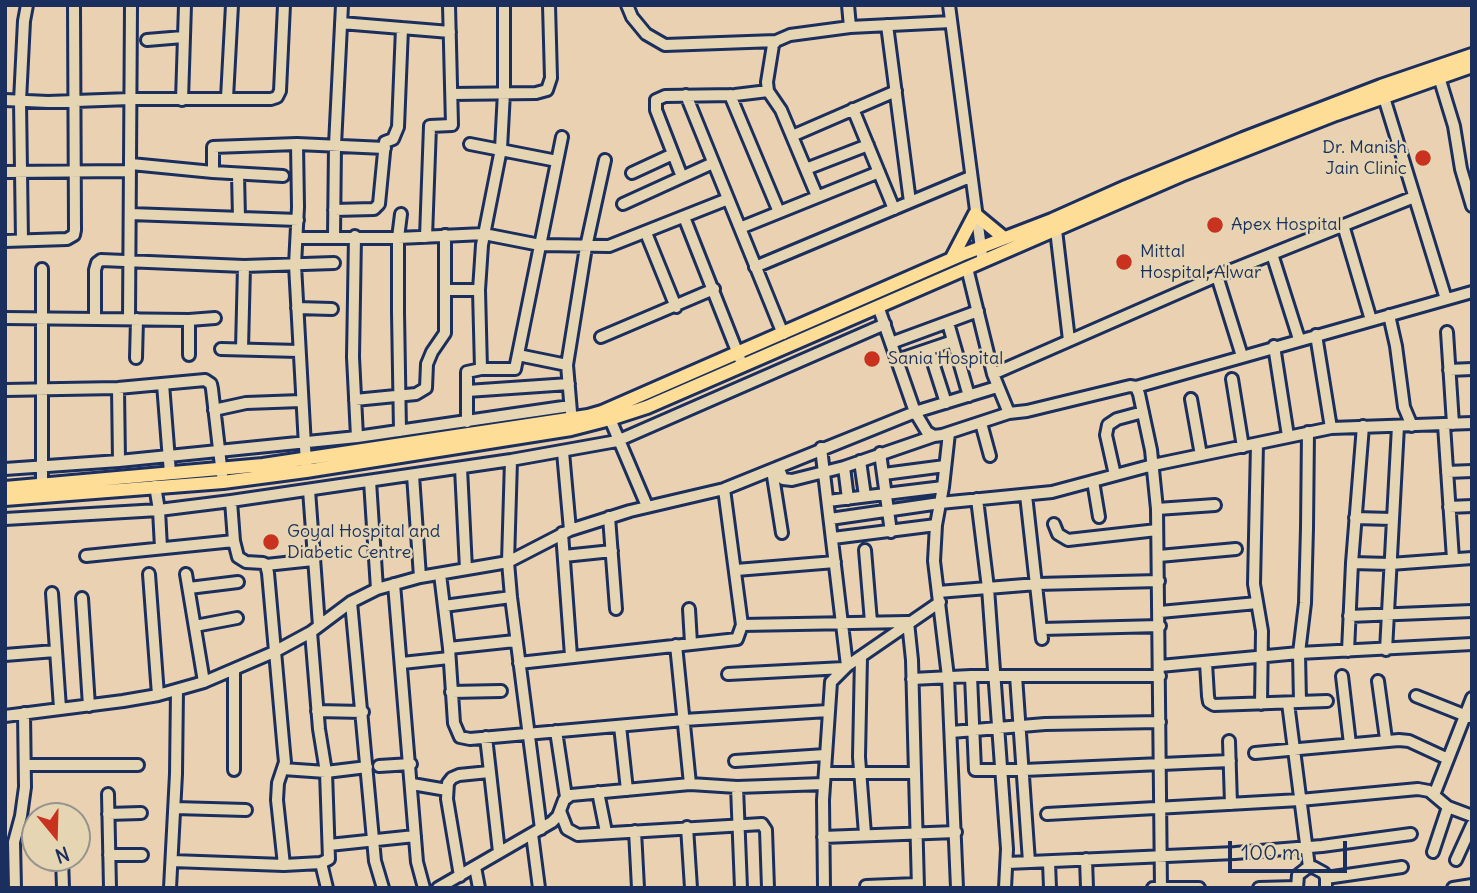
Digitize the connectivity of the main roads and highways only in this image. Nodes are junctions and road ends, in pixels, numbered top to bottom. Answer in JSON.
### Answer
{"nodes":[{"id":1,"x":1472,"y":55,"type":"edge"},
{"id":2,"x":1472,"y":66,"type":"edge"},
{"id":3,"x":1382,"y":92,"type":"junction"},
{"id":4,"x":1004,"y":238,"type":"junction"},
{"id":5,"x":952,"y":258,"type":"junction"},
{"id":6,"x":740,"y":359,"type":"junction"},
{"id":7,"x":571,"y":418,"type":"junction"},
{"id":8,"x":223,"y":476,"type":"junction"},
{"id":9,"x":5,"y":488,"type":"edge"},
{"id":10,"x":42,"y":491,"type":"junction"},
{"id":11,"x":5,"y":499,"type":"edge"}],
"edges":[{"from":1,"to":3,"type":"main road"},
{"from":2,"to":3,"type":"main road"},
{"from":3,"to":4,"type":"main road"},
{"from":3,"to":6,"type":"main road"},
{"from":4,"to":5,"type":"main road"},
{"from":4,"to":5,"type":"main road"},
{"from":5,"to":6,"type":"main road"},
{"from":6,"to":7,"type":"main road"},
{"from":6,"to":7,"type":"main road"},
{"from":7,"to":8,"type":"main road"},
{"from":8,"to":10,"type":"main road"},
{"from":8,"to":10,"type":"main road"},
{"from":9,"to":10,"type":"main road"},
{"from":10,"to":11,"type":"main road"}]}
